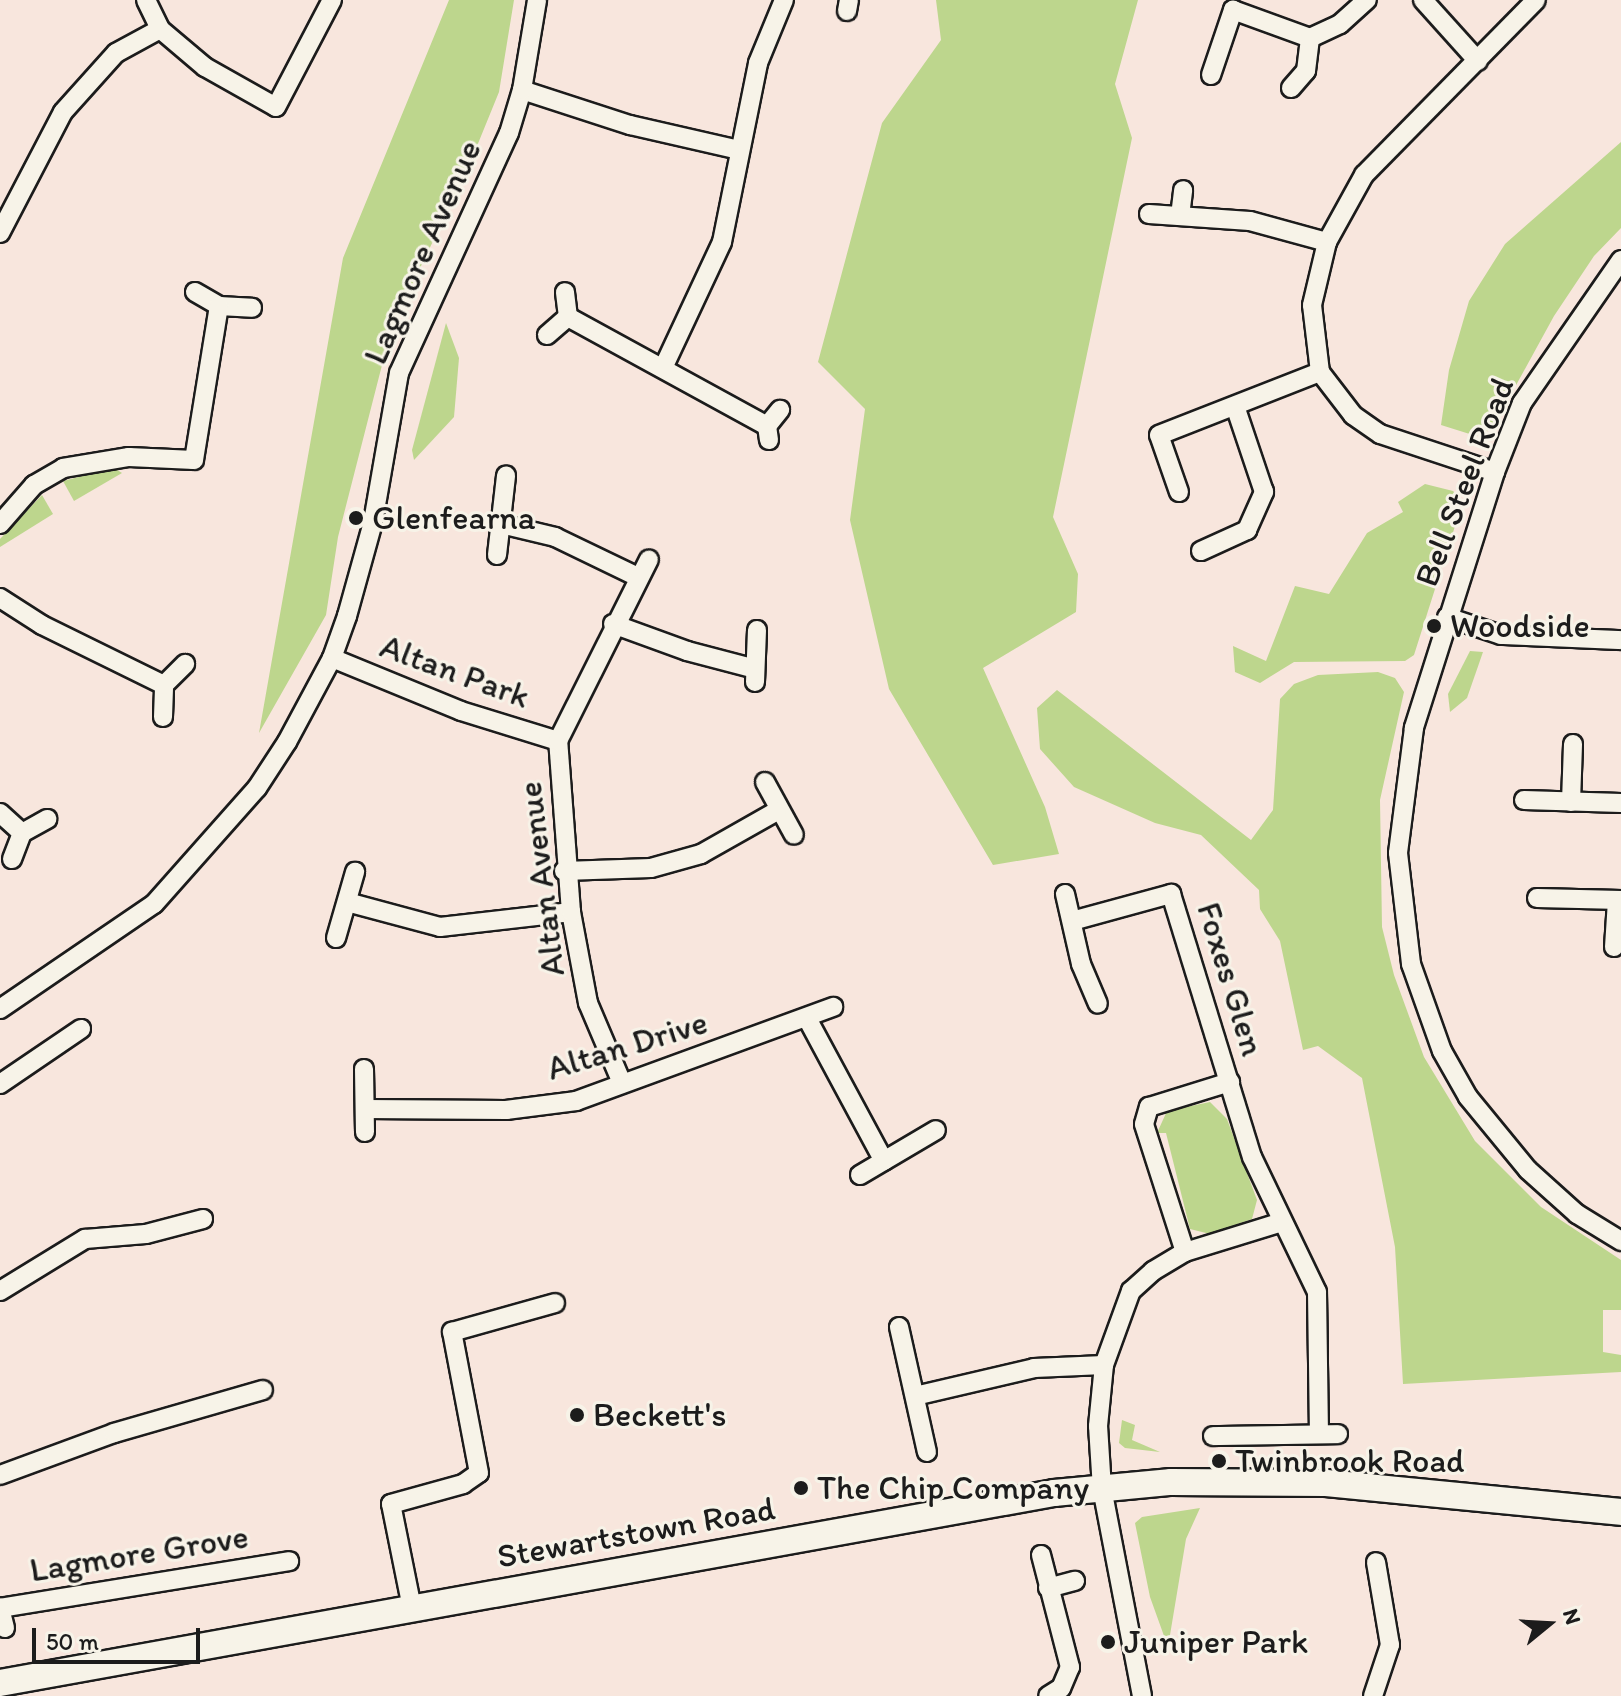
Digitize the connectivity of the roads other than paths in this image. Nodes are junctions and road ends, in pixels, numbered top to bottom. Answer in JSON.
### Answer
{"nodes":[{"id":1,"x":146,"y":0,"type":"edge"},
{"id":2,"x":332,"y":0,"type":"edge"},
{"id":3,"x":537,"y":0,"type":"edge"},
{"id":4,"x":784,"y":0,"type":"edge"},
{"id":5,"x":1367,"y":0,"type":"edge"},
{"id":6,"x":1423,"y":0,"type":"edge"},
{"id":7,"x":1536,"y":0,"type":"edge"},
{"id":8,"x":160,"y":29,"type":"junction"},
{"id":9,"x":1310,"y":38,"type":"junction"},
{"id":10,"x":1478,"y":61,"type":"junction"},
{"id":11,"x":1211,"y":75,"type":"dead end"},
{"id":12,"x":1291,"y":88,"type":"dead end"},
{"id":13,"x":522,"y":90,"type":"junction"},
{"id":14,"x":739,"y":150,"type":"junction"},
{"id":15,"x":1183,"y":190,"type":"dead end"},
{"id":16,"x":1149,"y":214,"type":"dead end"},
{"id":17,"x":1180,"y":216,"type":"junction"},
{"id":18,"x":0,"y":233,"type":"edge"},
{"id":19,"x":1327,"y":242,"type":"junction"},
{"id":20,"x":1621,"y":260,"type":"edge"},
{"id":21,"x":195,"y":292,"type":"dead end"},
{"id":22,"x":565,"y":292,"type":"dead end"},
{"id":23,"x":219,"y":306,"type":"junction"},
{"id":24,"x":252,"y":308,"type":"dead end"},
{"id":25,"x":568,"y":317,"type":"junction"},
{"id":26,"x":547,"y":335,"type":"dead end"},
{"id":27,"x":664,"y":366,"type":"junction"},
{"id":28,"x":1320,"y":372,"type":"junction"},
{"id":29,"x":1235,"y":406,"type":"junction"},
{"id":30,"x":780,"y":410,"type":"dead end"},
{"id":31,"x":1495,"y":472,"type":"junction"},
{"id":32,"x":506,"y":476,"type":"dead end"},
{"id":33,"x":1179,"y":492,"type":"dead end"},
{"id":34,"x":0,"y":524,"type":"edge"},
{"id":35,"x":501,"y":524,"type":"junction"},
{"id":36,"x":1201,"y":551,"type":"dead end"},
{"id":37,"x":497,"y":555,"type":"dead end"},
{"id":38,"x":649,"y":559,"type":"dead end"},
{"id":39,"x":636,"y":576,"type":"junction"},
{"id":40,"x":0,"y":598,"type":"edge"},
{"id":41,"x":1447,"y":617,"type":"junction"},
{"id":42,"x":613,"y":624,"type":"junction"},
{"id":43,"x":757,"y":630,"type":"dead end"},
{"id":44,"x":1621,"y":640,"type":"edge"},
{"id":45,"x":332,"y":658,"type":"junction"},
{"id":46,"x":185,"y":664,"type":"dead end"},
{"id":47,"x":164,"y":685,"type":"junction"},
{"id":48,"x":163,"y":717,"type":"dead end"},
{"id":49,"x":558,"y":741,"type":"junction"},
{"id":50,"x":1573,"y":744,"type":"dead end"},
{"id":51,"x":765,"y":782,"type":"dead end"},
{"id":52,"x":1524,"y":800,"type":"dead end"},
{"id":53,"x":1571,"y":802,"type":"junction"},
{"id":54,"x":1621,"y":803,"type":"edge"},
{"id":55,"x":777,"y":811,"type":"junction"},
{"id":56,"x":0,"y":813,"type":"edge"},
{"id":57,"x":47,"y":819,"type":"dead end"},
{"id":58,"x":22,"y":833,"type":"junction"},
{"id":59,"x":794,"y":835,"type":"dead end"},
{"id":60,"x":12,"y":859,"type":"dead end"},
{"id":61,"x":564,"y":871,"type":"junction"},
{"id":62,"x":355,"y":872,"type":"dead end"},
{"id":63,"x":1065,"y":894,"type":"dead end"},
{"id":64,"x":1537,"y":898,"type":"dead end"},
{"id":65,"x":1619,"y":900,"type":"edge"},
{"id":66,"x":347,"y":902,"type":"junction"},
{"id":67,"x":571,"y":912,"type":"junction"},
{"id":68,"x":1072,"y":921,"type":"junction"},
{"id":69,"x":336,"y":938,"type":"dead end"},
{"id":70,"x":1614,"y":947,"type":"dead end"},
{"id":71,"x":1098,"y":1004,"type":"dead end"},
{"id":72,"x":833,"y":1007,"type":"dead end"},
{"id":73,"x":0,"y":1009,"type":"edge"},
{"id":74,"x":808,"y":1020,"type":"junction"},
{"id":75,"x":81,"y":1029,"type":"dead end"},
{"id":76,"x":364,"y":1069,"type":"dead end"},
{"id":77,"x":1230,"y":1082,"type":"junction"},
{"id":78,"x":622,"y":1083,"type":"junction"},
{"id":79,"x":0,"y":1084,"type":"edge"},
{"id":80,"x":365,"y":1109,"type":"junction"},
{"id":81,"x":936,"y":1130,"type":"dead end"},
{"id":82,"x":365,"y":1132,"type":"dead end"},
{"id":83,"x":884,"y":1161,"type":"junction"},
{"id":84,"x":860,"y":1175,"type":"dead end"},
{"id":85,"x":203,"y":1219,"type":"dead end"},
{"id":86,"x":1282,"y":1222,"type":"junction"},
{"id":87,"x":1621,"y":1241,"type":"edge"},
{"id":88,"x":1185,"y":1252,"type":"junction"},
{"id":89,"x":0,"y":1291,"type":"edge"},
{"id":90,"x":555,"y":1303,"type":"dead end"},
{"id":91,"x":899,"y":1327,"type":"dead end"},
{"id":92,"x":1104,"y":1365,"type":"junction"},
{"id":93,"x":263,"y":1390,"type":"dead end"},
{"id":94,"x":915,"y":1396,"type":"junction"},
{"id":95,"x":1319,"y":1433,"type":"junction"},
{"id":96,"x":1338,"y":1434,"type":"dead end"},
{"id":97,"x":1213,"y":1436,"type":"dead end"},
{"id":98,"x":927,"y":1452,"type":"dead end"},
{"id":99,"x":0,"y":1475,"type":"edge"},
{"id":100,"x":1102,"y":1489,"type":"junction"},
{"id":101,"x":1621,"y":1512,"type":"edge"},
{"id":102,"x":1041,"y":1555,"type":"dead end"},
{"id":103,"x":289,"y":1561,"type":"dead end"},
{"id":104,"x":1376,"y":1562,"type":"dead end"},
{"id":105,"x":1075,"y":1581,"type":"dead end"},
{"id":106,"x":1048,"y":1588,"type":"junction"},
{"id":107,"x":412,"y":1608,"type":"junction"},
{"id":108,"x":5,"y":1628,"type":"dead end"},
{"id":109,"x":0,"y":1683,"type":"edge"},
{"id":110,"x":1048,"y":1696,"type":"edge"},
{"id":111,"x":1142,"y":1696,"type":"edge"},
{"id":112,"x":1373,"y":1696,"type":"edge"}],
"edges":[{"from":1,"to":8,"type":"street"},
{"from":2,"to":8,"type":"street"},
{"from":3,"to":13,"type":"street","name":"Lagmore Avenue"},
{"from":4,"to":14,"type":"street"},
{"from":5,"to":9,"type":"street"},
{"from":6,"to":10,"type":"street"},
{"from":7,"to":10,"type":"street"},
{"from":8,"to":18,"type":"street"},
{"from":9,"to":11,"type":"street"},
{"from":9,"to":12,"type":"street"},
{"from":10,"to":19,"type":"street"},
{"from":13,"to":14,"type":"street"},
{"from":13,"to":45,"type":"street","name":"Lagmore Avenue"},
{"from":14,"to":27,"type":"street"},
{"from":15,"to":17,"type":"street"},
{"from":16,"to":17,"type":"street"},
{"from":17,"to":19,"type":"street"},
{"from":19,"to":28,"type":"street"},
{"from":20,"to":31,"type":"street","name":"Bell Steel Road"},
{"from":21,"to":23,"type":"street"},
{"from":22,"to":25,"type":"street"},
{"from":23,"to":24,"type":"street"},
{"from":23,"to":34,"type":"street"},
{"from":25,"to":26,"type":"street"},
{"from":25,"to":27,"type":"street"},
{"from":27,"to":30,"type":"street"},
{"from":28,"to":29,"type":"street"},
{"from":28,"to":31,"type":"street"},
{"from":29,"to":33,"type":"street"},
{"from":29,"to":36,"type":"street"},
{"from":31,"to":41,"type":"street","name":"Bell Steel Road"},
{"from":32,"to":35,"type":"street"},
{"from":35,"to":37,"type":"street"},
{"from":35,"to":39,"type":"street"},
{"from":38,"to":39,"type":"street","name":"Altan Avenue"},
{"from":39,"to":42,"type":"street","name":"Altan Avenue"},
{"from":40,"to":47,"type":"street"},
{"from":41,"to":44,"type":"street"},
{"from":41,"to":87,"type":"street","name":"Bell Steel Road"},
{"from":42,"to":43,"type":"street"},
{"from":42,"to":49,"type":"street","name":"Altan Avenue"},
{"from":45,"to":49,"type":"street","name":"Altan Park"},
{"from":45,"to":73,"type":"street","name":"Lagmore Avenue"},
{"from":46,"to":47,"type":"street"},
{"from":47,"to":48,"type":"street"},
{"from":49,"to":61,"type":"street","name":"Altan Avenue"},
{"from":50,"to":53,"type":"street"},
{"from":51,"to":55,"type":"street"},
{"from":52,"to":53,"type":"street"},
{"from":53,"to":54,"type":"street"},
{"from":55,"to":59,"type":"street"},
{"from":55,"to":61,"type":"street"},
{"from":56,"to":58,"type":"street"},
{"from":57,"to":58,"type":"street"},
{"from":58,"to":60,"type":"street"},
{"from":61,"to":67,"type":"street","name":"Altan Avenue"},
{"from":62,"to":66,"type":"street"},
{"from":63,"to":68,"type":"street"},
{"from":64,"to":65,"type":"street"},
{"from":65,"to":70,"type":"street"},
{"from":66,"to":67,"type":"street"},
{"from":66,"to":69,"type":"street"},
{"from":67,"to":78,"type":"street","name":"Altan Avenue"},
{"from":68,"to":71,"type":"street"},
{"from":68,"to":77,"type":"street","name":"Foxes Glen"},
{"from":72,"to":74,"type":"street","name":"Altan Drive"},
{"from":74,"to":78,"type":"street","name":"Altan Drive"},
{"from":74,"to":83,"type":"street"},
{"from":75,"to":79,"type":"street"},
{"from":76,"to":80,"type":"street"},
{"from":77,"to":86,"type":"street","name":"Foxes Glen"},
{"from":77,"to":88,"type":"street","name":"Foxes Glen"},
{"from":78,"to":80,"type":"street","name":"Altan Drive"},
{"from":80,"to":82,"type":"street"},
{"from":81,"to":83,"type":"street"},
{"from":83,"to":84,"type":"street"},
{"from":85,"to":89,"type":"street"},
{"from":86,"to":88,"type":"street"},
{"from":86,"to":95,"type":"street","name":"Foxes Glen"},
{"from":88,"to":92,"type":"street"},
{"from":90,"to":107,"type":"street"},
{"from":91,"to":94,"type":"street"},
{"from":92,"to":94,"type":"street"},
{"from":92,"to":100,"type":"street"},
{"from":93,"to":99,"type":"street"},
{"from":94,"to":98,"type":"street"},
{"from":95,"to":96,"type":"street"},
{"from":95,"to":97,"type":"street"},
{"from":100,"to":101,"type":"main road","name":"Stewartstown Road"},
{"from":100,"to":107,"type":"main road","name":"Stewartstown Road"},
{"from":100,"to":111,"type":"street"},
{"from":102,"to":106,"type":"street"},
{"from":103,"to":108,"type":"street","name":"Lagmore Grove"},
{"from":104,"to":112,"type":"street"},
{"from":105,"to":106,"type":"street"},
{"from":106,"to":110,"type":"street"},
{"from":107,"to":109,"type":"main road","name":"Stewartstown Road"}]}
